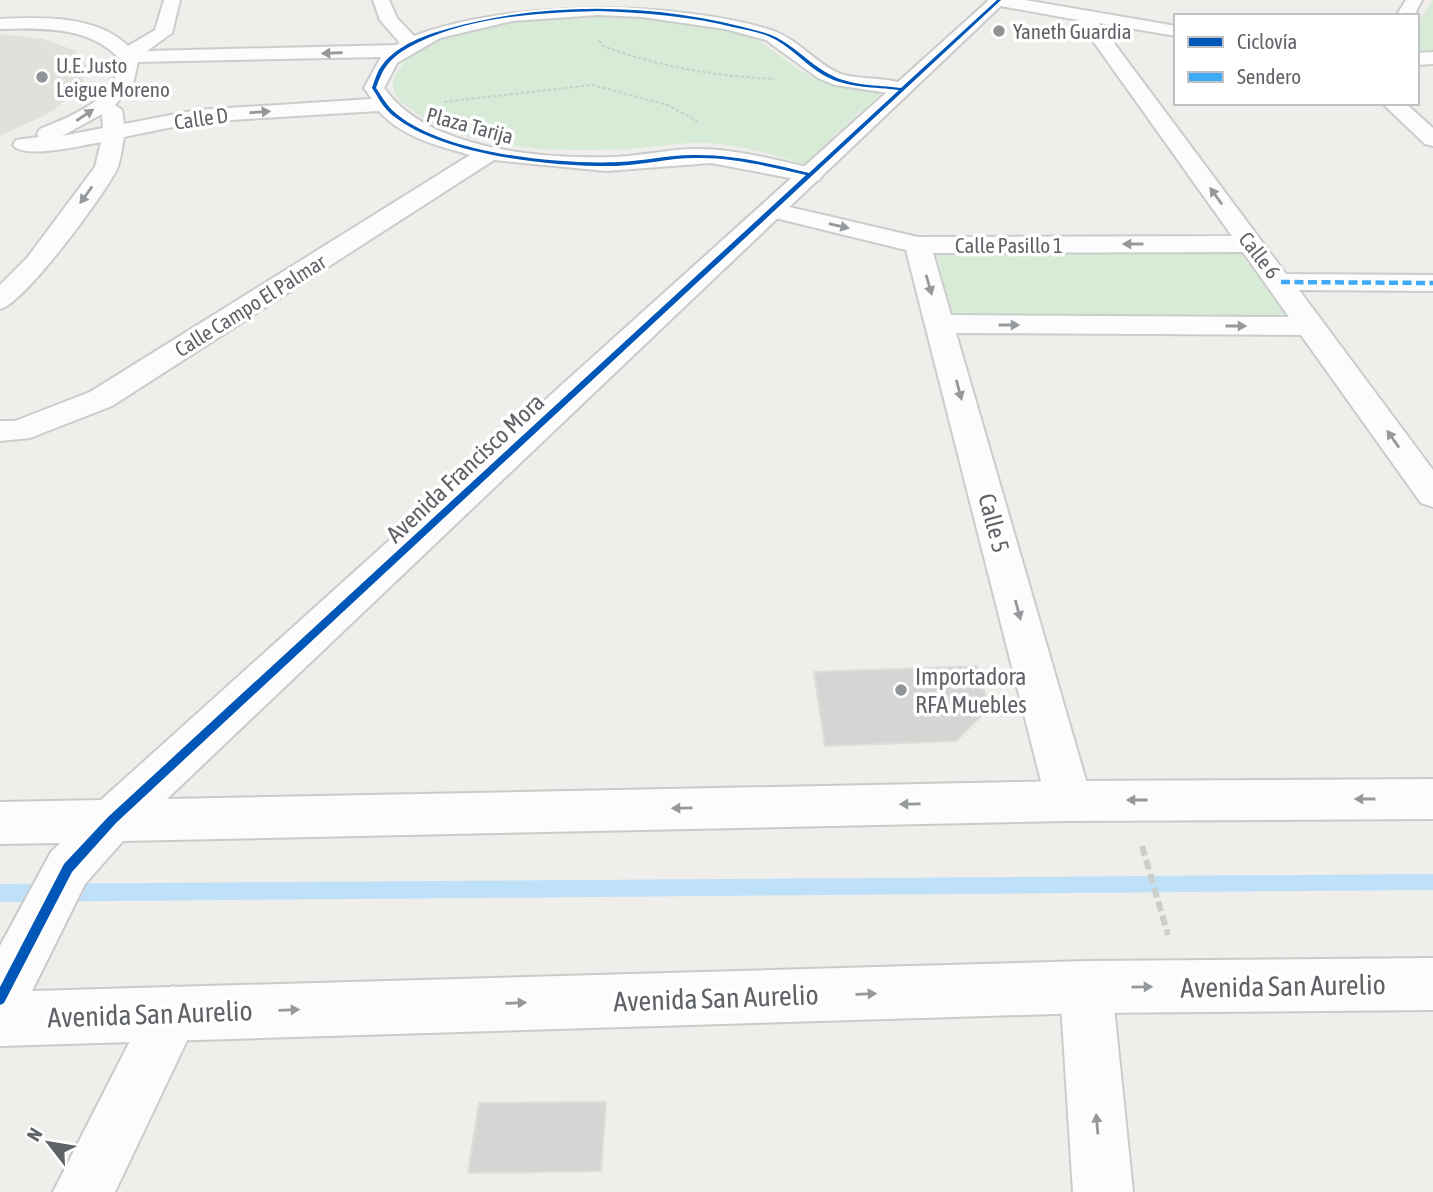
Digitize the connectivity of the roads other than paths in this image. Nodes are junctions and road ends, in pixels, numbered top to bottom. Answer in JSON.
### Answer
{"nodes":[{"id":1,"x":172,"y":0,"type":"edge"},
{"id":2,"x":381,"y":0,"type":"edge"},
{"id":3,"x":998,"y":0,"type":"edge"},
{"id":4,"x":585,"y":4,"type":"edge"},
{"id":5,"x":1084,"y":15,"type":"junction"},
{"id":6,"x":0,"y":23,"type":"edge"},
{"id":7,"x":168,"y":23,"type":"junction"},
{"id":8,"x":1174,"y":31,"type":"edge"},
{"id":9,"x":108,"y":39,"type":"junction"},
{"id":10,"x":405,"y":47,"type":"junction"},
{"id":11,"x":127,"y":56,"type":"junction"},
{"id":12,"x":902,"y":89,"type":"junction"},
{"id":13,"x":111,"y":97,"type":"junction"},
{"id":14,"x":381,"y":105,"type":"junction"},
{"id":15,"x":1394,"y":105,"type":"edge"},
{"id":16,"x":114,"y":134,"type":"junction"},
{"id":17,"x":1433,"y":139,"type":"edge"},
{"id":18,"x":24,"y":145,"type":"junction"},
{"id":19,"x":0,"y":152,"type":"edge"},
{"id":20,"x":489,"y":153,"type":"junction"},
{"id":21,"x":811,"y":175,"type":"junction"},
{"id":22,"x":772,"y":210,"type":"junction"},
{"id":23,"x":1250,"y":244,"type":"junction"},
{"id":24,"x":918,"y":245,"type":"junction"},
{"id":25,"x":1281,"y":282,"type":"junction"},
{"id":26,"x":1433,"y":283,"type":"edge"},
{"id":27,"x":0,"y":301,"type":"edge"},
{"id":28,"x":941,"y":324,"type":"junction"},
{"id":29,"x":1313,"y":326,"type":"junction"},
{"id":30,"x":0,"y":431,"type":"edge"},
{"id":31,"x":1433,"y":495,"type":"edge"},
{"id":32,"x":1433,"y":799,"type":"edge"},
{"id":33,"x":1069,"y":801,"type":"junction"},
{"id":34,"x":112,"y":820,"type":"junction"},
{"id":35,"x":0,"y":823,"type":"edge"},
{"id":36,"x":8,"y":984,"type":"edge"},
{"id":37,"x":1433,"y":984,"type":"edge"},
{"id":38,"x":1086,"y":987,"type":"junction"},
{"id":39,"x":173,"y":1013,"type":"junction"},
{"id":40,"x":0,"y":1020,"type":"edge"},
{"id":41,"x":83,"y":1192,"type":"edge"},
{"id":42,"x":1103,"y":1192,"type":"edge"}],
"edges":[{"from":1,"to":7,"type":"street"},
{"from":2,"to":10,"type":"street"},
{"from":3,"to":5,"type":"street"},
{"from":3,"to":12,"type":"street","name":"Avenida Francisco Mora"},
{"from":4,"to":10,"type":"street"},
{"from":4,"to":12,"type":"street"},
{"from":5,"to":8,"type":"street"},
{"from":23,"to":5,"type":"street","name":"Calle 6","one_way":true},
{"from":6,"to":9,"type":"street"},
{"from":7,"to":9,"type":"street"},
{"from":7,"to":11,"type":"street"},
{"from":9,"to":11,"type":"street"},
{"from":10,"to":11,"type":"street","one_way":true},
{"from":10,"to":14,"type":"street"},
{"from":11,"to":13,"type":"street"},
{"from":12,"to":21,"type":"street","name":"Avenida Francisco Mora"},
{"from":13,"to":16,"type":"street"},
{"from":18,"to":13,"type":"street","one_way":true},
{"from":16,"to":14,"type":"street","name":"Calle D","one_way":true},
{"from":14,"to":20,"type":"street","name":"Plaza Tarija"},
{"from":15,"to":17,"type":"street"},
{"from":16,"to":18,"type":"street","name":"Calle D"},
{"from":16,"to":27,"type":"street","one_way":true},
{"from":18,"to":19,"type":"street"},
{"from":20,"to":21,"type":"street","name":"Plaza Tarija"},
{"from":20,"to":30,"type":"street","name":"Calle Campo El Palmar"},
{"from":21,"to":22,"type":"street","name":"Avenida Francisco Mora"},
{"from":22,"to":24,"type":"street","name":"Calle Pasillo 1","one_way":true},
{"from":22,"to":34,"type":"street","name":"Avenida Francisco Mora"},
{"from":23,"to":24,"type":"street","name":"Calle Pasillo 1","one_way":true},
{"from":23,"to":25,"type":"street","name":"Calle 6"},
{"from":24,"to":28,"type":"street","name":"Calle 5","one_way":true},
{"from":25,"to":26,"type":"street"},
{"from":25,"to":29,"type":"street","name":"Calle 6"},
{"from":28,"to":29,"type":"street","one_way":true},
{"from":28,"to":33,"type":"street","name":"Calle 5","one_way":true},
{"from":31,"to":29,"type":"street","name":"Calle 6","one_way":true},
{"from":32,"to":33,"type":"street","one_way":true},
{"from":33,"to":34,"type":"street","one_way":true},
{"from":34,"to":35,"type":"street"},
{"from":34,"to":36,"type":"street","name":"Avenida Francisco Mora"},
{"from":38,"to":37,"type":"street","name":"Avenida San Aurelio","one_way":true},
{"from":39,"to":38,"type":"street","name":"Avenida San Aurelio","one_way":true},
{"from":42,"to":38,"type":"street","one_way":true},
{"from":39,"to":40,"type":"street","name":"Avenida San Aurelio"},
{"from":39,"to":41,"type":"street"}]}
